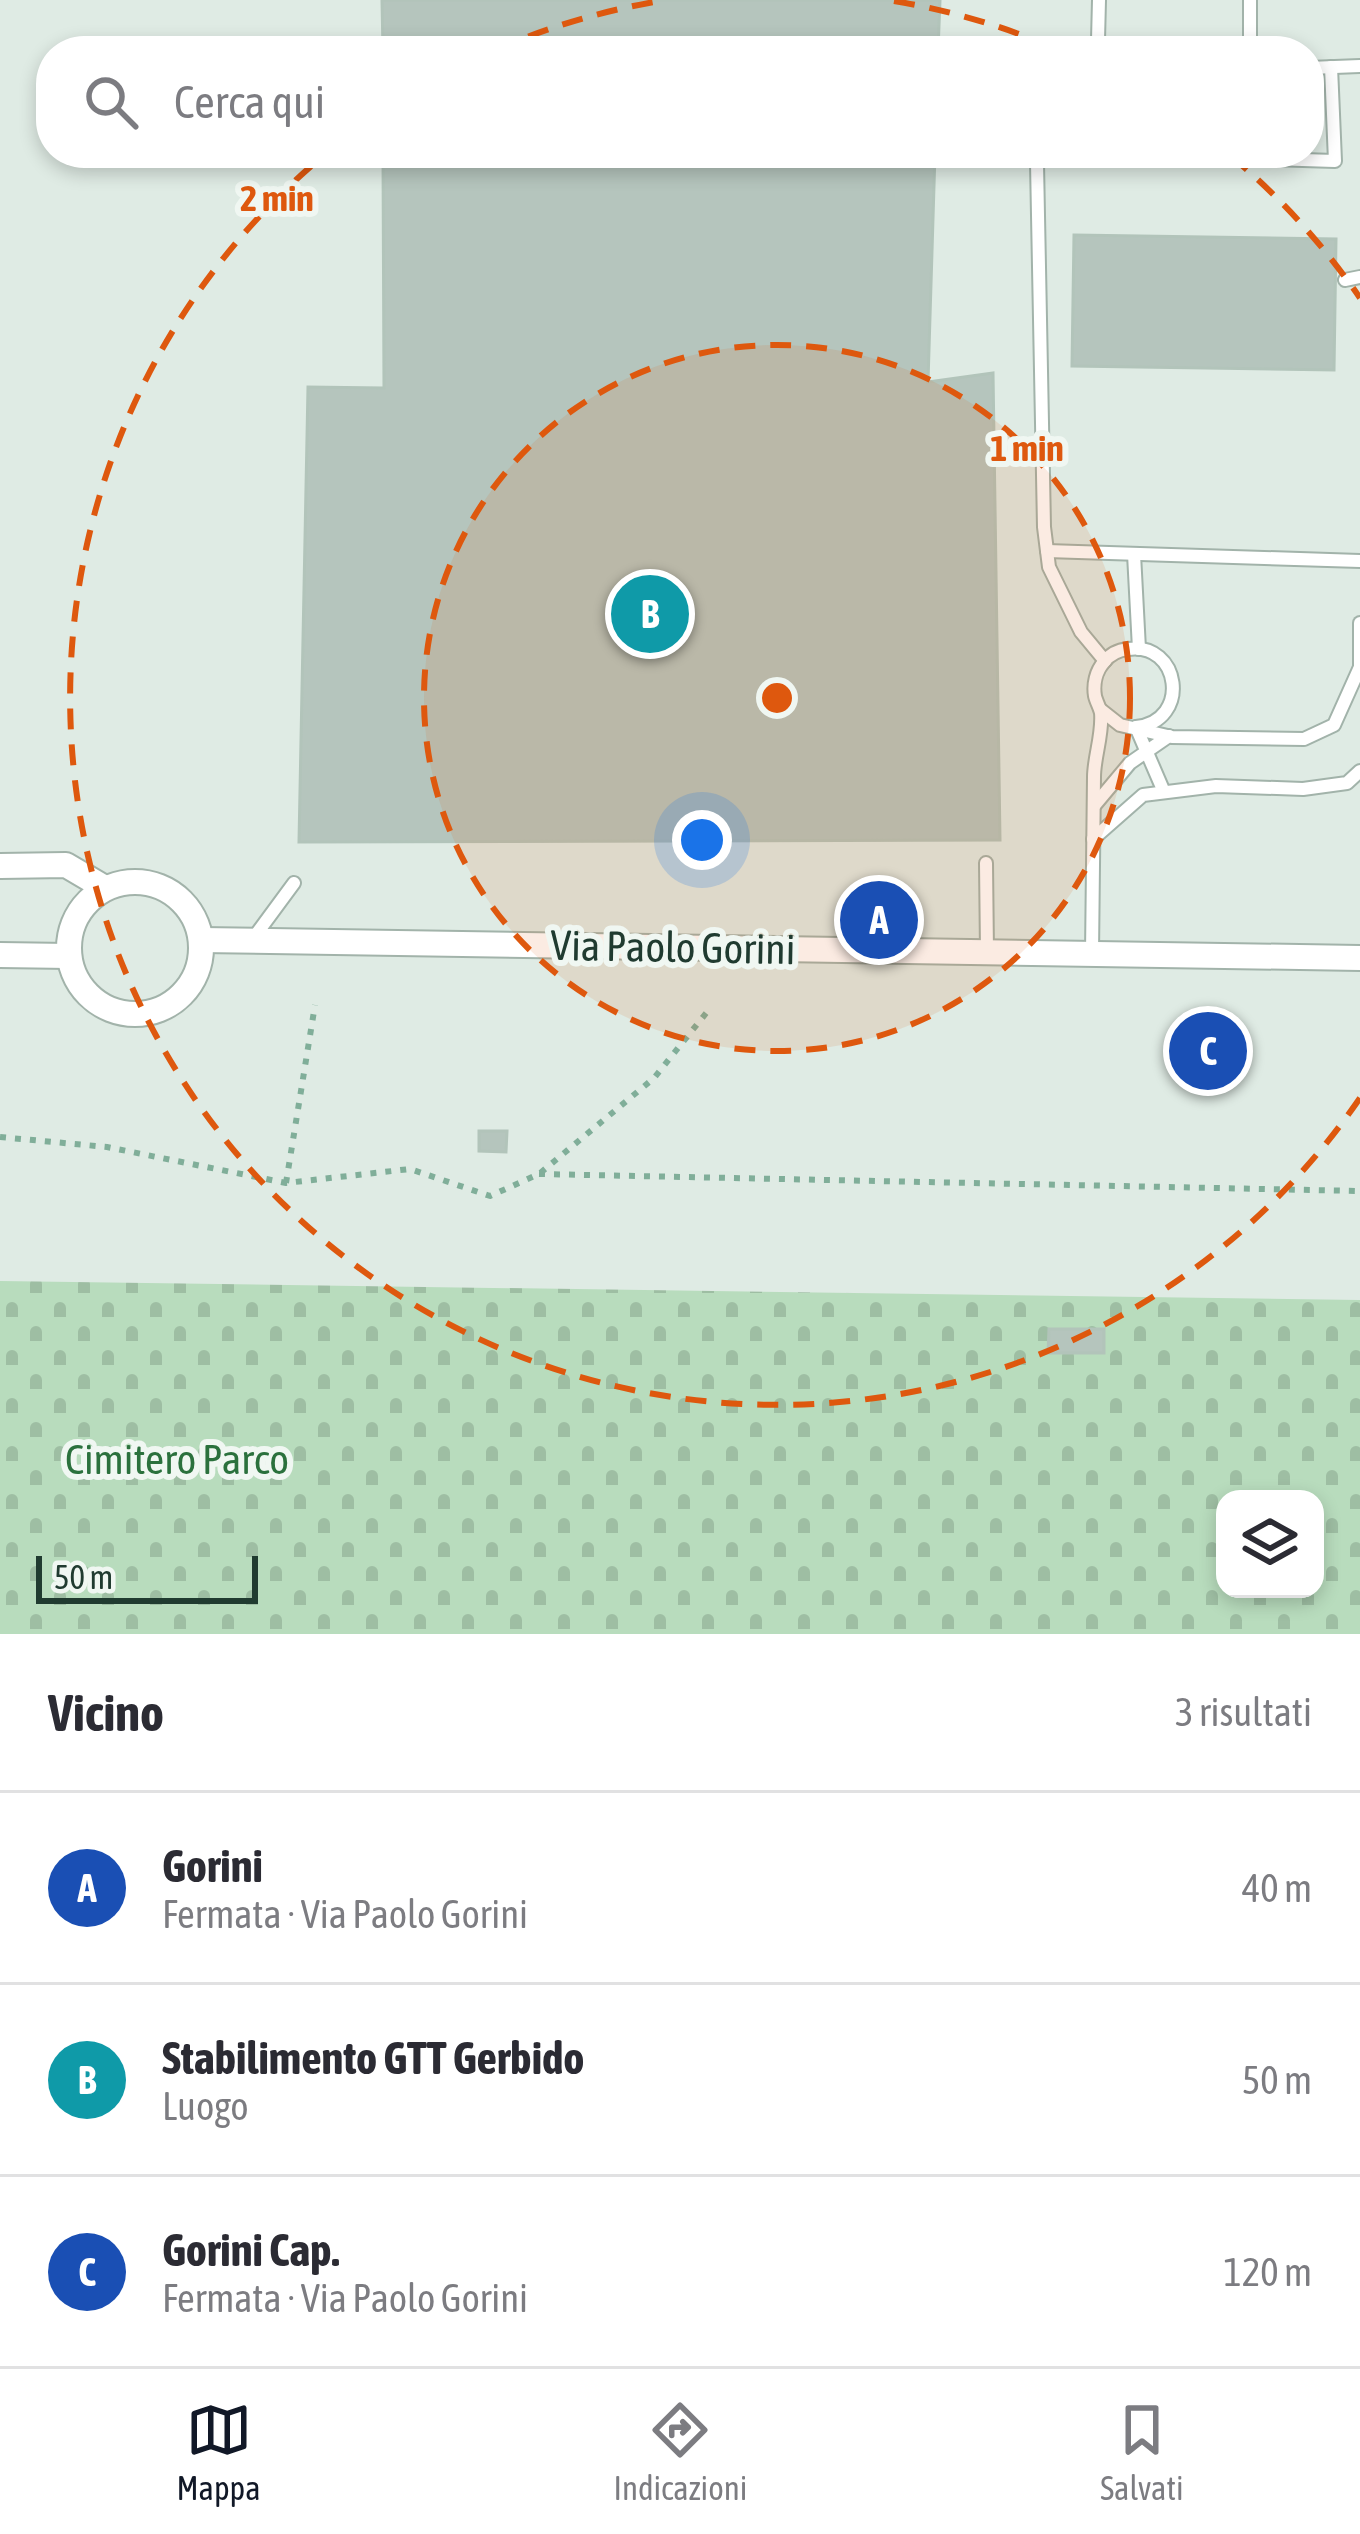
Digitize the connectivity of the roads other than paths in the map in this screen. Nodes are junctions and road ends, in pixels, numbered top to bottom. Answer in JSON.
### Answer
{"nodes":[{"id":1,"x":1099,"y":0,"type":"edge"},
{"id":2,"x":1250,"y":0,"type":"edge"},
{"id":3,"x":1098,"y":36,"type":"edge"},
{"id":4,"x":1250,"y":36,"type":"edge"},
{"id":5,"x":1360,"y":66,"type":"edge"},
{"id":6,"x":1324,"y":67,"type":"edge"},
{"id":7,"x":1331,"y":67,"type":"junction"},
{"id":8,"x":1324,"y":161,"type":"edge"},
{"id":9,"x":1037,"y":168,"type":"edge"},
{"id":10,"x":1047,"y":551,"type":"junction"},
{"id":11,"x":1134,"y":554,"type":"junction"},
{"id":12,"x":1360,"y":561,"type":"edge"},
{"id":13,"x":1360,"y":623,"type":"edge"},
{"id":14,"x":1139,"y":649,"type":"junction"},
{"id":15,"x":1105,"y":661,"type":"junction"},
{"id":16,"x":1360,"y":668,"type":"edge"},
{"id":17,"x":1101,"y":710,"type":"junction"},
{"id":18,"x":1136,"y":727,"type":"junction"},
{"id":19,"x":1169,"y":736,"type":"junction"},
{"id":20,"x":1146,"y":752,"type":"junction"},
{"id":21,"x":1360,"y":771,"type":"edge"},
{"id":22,"x":1164,"y":792,"type":"junction"},
{"id":23,"x":1094,"y":807,"type":"junction"},
{"id":24,"x":1093,"y":838,"type":"junction"},
{"id":25,"x":986,"y":863,"type":"dead end"},
{"id":26,"x":0,"y":866,"type":"edge"},
{"id":27,"x":294,"y":883,"type":"dead end"},
{"id":28,"x":105,"y":889,"type":"junction"},
{"id":29,"x":201,"y":940,"type":"junction"},
{"id":30,"x":251,"y":940,"type":"junction"},
{"id":31,"x":987,"y":952,"type":"junction"},
{"id":32,"x":1092,"y":954,"type":"junction"},
{"id":33,"x":0,"y":955,"type":"edge"},
{"id":34,"x":69,"y":956,"type":"junction"},
{"id":35,"x":1360,"y":958,"type":"edge"}],
"edges":[{"from":1,"to":3,"type":"lane"},
{"from":2,"to":4,"type":"lane"},
{"from":5,"to":7,"type":"lane"},
{"from":6,"to":7,"type":"lane"},
{"from":7,"to":8,"type":"lane"},
{"from":9,"to":10,"type":"lane"},
{"from":10,"to":11,"type":"lane"},
{"from":10,"to":15,"type":"lane"},
{"from":11,"to":12,"type":"lane"},
{"from":11,"to":14,"type":"lane"},
{"from":13,"to":16,"type":"lane"},
{"from":14,"to":15,"type":"lane"},
{"from":14,"to":18,"type":"lane"},
{"from":15,"to":17,"type":"lane"},
{"from":16,"to":19,"type":"lane"},
{"from":17,"to":18,"type":"lane"},
{"from":17,"to":23,"type":"lane"},
{"from":18,"to":19,"type":"lane"},
{"from":18,"to":20,"type":"lane"},
{"from":19,"to":20,"type":"lane"},
{"from":20,"to":22,"type":"lane"},
{"from":20,"to":23,"type":"lane"},
{"from":21,"to":22,"type":"lane"},
{"from":22,"to":24,"type":"lane"},
{"from":23,"to":24,"type":"lane"},
{"from":24,"to":32,"type":"lane"},
{"from":25,"to":31,"type":"lane"},
{"from":26,"to":28,"type":"street"},
{"from":27,"to":30,"type":"lane"},
{"from":28,"to":29,"type":"street"},
{"from":28,"to":34,"type":"street"},
{"from":29,"to":30,"type":"street","name":"Via Paolo Gorini"},
{"from":29,"to":34,"type":"street"},
{"from":30,"to":31,"type":"street","name":"Via Paolo Gorini"},
{"from":31,"to":32,"type":"street","name":"Via Paolo Gorini"},
{"from":32,"to":35,"type":"street","name":"Via Paolo Gorini"},
{"from":33,"to":34,"type":"street"}]}
